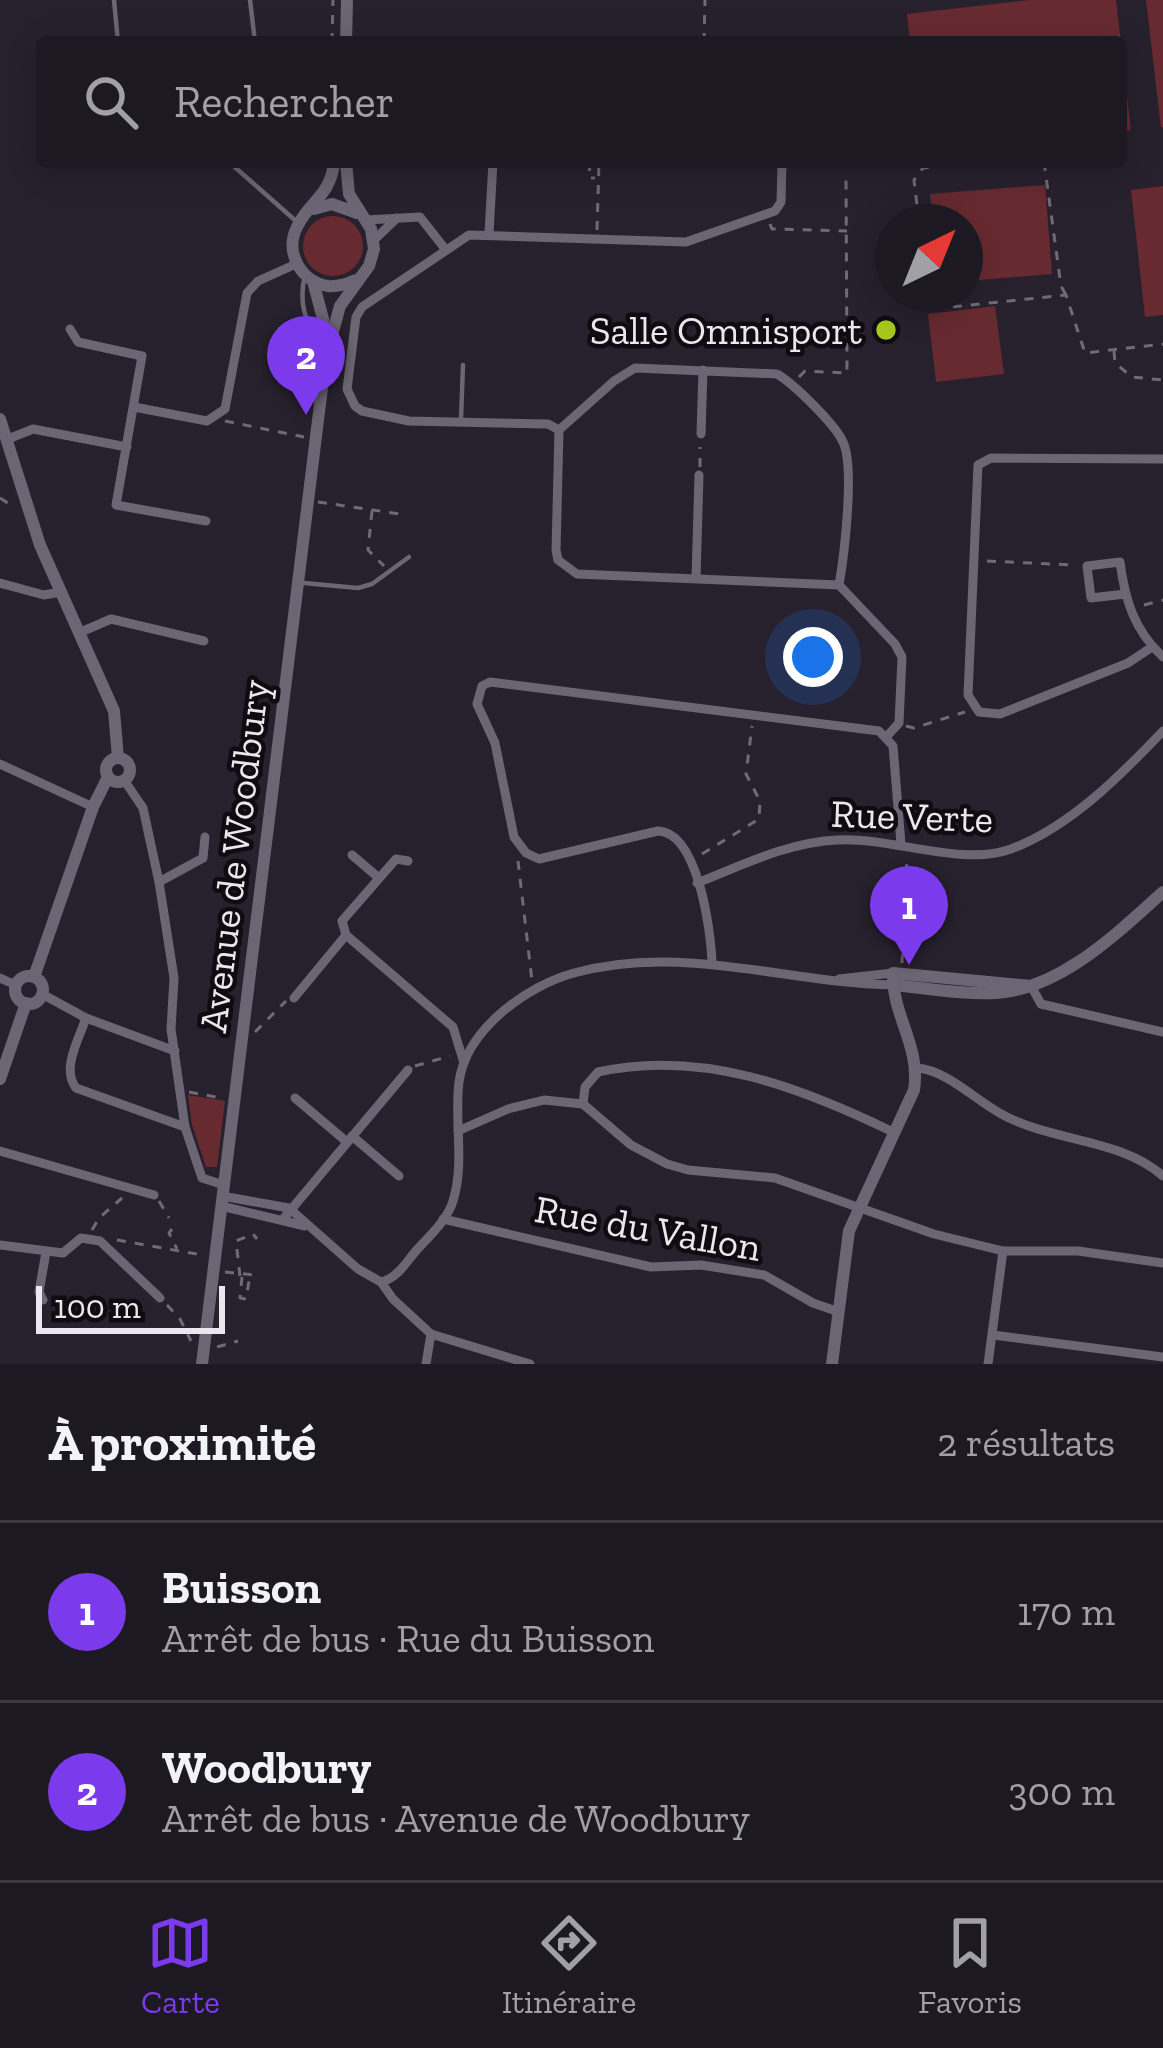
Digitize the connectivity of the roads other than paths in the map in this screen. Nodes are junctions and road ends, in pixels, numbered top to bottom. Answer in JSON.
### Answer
{"nodes":[{"id":1,"x":114,"y":0,"type":"edge"},
{"id":2,"x":250,"y":0,"type":"edge"},
{"id":3,"x":346,"y":0,"type":"edge"},
{"id":4,"x":117,"y":36,"type":"edge"},
{"id":5,"x":254,"y":36,"type":"edge"},
{"id":6,"x":346,"y":36,"type":"edge"},
{"id":7,"x":237,"y":168,"type":"edge"},
{"id":8,"x":333,"y":168,"type":"edge"},
{"id":9,"x":347,"y":168,"type":"edge"},
{"id":10,"x":493,"y":168,"type":"edge"},
{"id":11,"x":782,"y":168,"type":"edge"},
{"id":12,"x":313,"y":209,"type":"junction"},
{"id":13,"x":362,"y":217,"type":"junction"},
{"id":14,"x":397,"y":218,"type":"junction"},
{"id":15,"x":298,"y":224,"type":"junction"},
{"id":16,"x":490,"y":233,"type":"junction"},
{"id":17,"x":374,"y":240,"type":"junction"},
{"id":18,"x":446,"y":250,"type":"junction"},
{"id":19,"x":305,"y":274,"type":"junction"},
{"id":20,"x":357,"y":279,"type":"junction"},
{"id":21,"x":70,"y":329,"type":"dead end"},
{"id":22,"x":325,"y":350,"type":"junction"},
{"id":23,"x":463,"y":365,"type":"dead end"},
{"id":24,"x":703,"y":370,"type":"junction"},
{"id":25,"x":134,"y":407,"type":"junction"},
{"id":26,"x":0,"y":419,"type":"edge"},
{"id":27,"x":461,"y":422,"type":"junction"},
{"id":28,"x":559,"y":430,"type":"junction"},
{"id":29,"x":701,"y":434,"type":"road end"},
{"id":30,"x":8,"y":439,"type":"junction"},
{"id":31,"x":127,"y":447,"type":"junction"},
{"id":32,"x":1163,"y":459,"type":"edge"},
{"id":33,"x":699,"y":475,"type":"road end"},
{"id":34,"x":206,"y":521,"type":"dead end"},
{"id":35,"x":409,"y":557,"type":"dead end"},
{"id":36,"x":697,"y":578,"type":"junction"},
{"id":37,"x":298,"y":582,"type":"junction"},
{"id":38,"x":0,"y":583,"type":"edge"},
{"id":39,"x":839,"y":585,"type":"junction"},
{"id":40,"x":61,"y":592,"type":"junction"},
{"id":41,"x":1125,"y":594,"type":"junction"},
{"id":42,"x":81,"y":632,"type":"junction"},
{"id":43,"x":205,"y":640,"type":"dead end"},
{"id":44,"x":1152,"y":647,"type":"junction"},
{"id":45,"x":1163,"y":657,"type":"edge"},
{"id":46,"x":1163,"y":731,"type":"edge"},
{"id":47,"x":887,"y":736,"type":"junction"},
{"id":48,"x":118,"y":758,"type":"junction"},
{"id":49,"x":0,"y":764,"type":"edge"},
{"id":50,"x":108,"y":777,"type":"junction"},
{"id":51,"x":124,"y":780,"type":"junction"},
{"id":52,"x":93,"y":807,"type":"junction"},
{"id":53,"x":205,"y":837,"type":"dead end"},
{"id":54,"x":904,"y":844,"type":"junction"},
{"id":55,"x":352,"y":855,"type":"dead end"},
{"id":56,"x":408,"y":861,"type":"dead end"},
{"id":57,"x":379,"y":878,"type":"junction"},
{"id":58,"x":159,"y":882,"type":"junction"},
{"id":59,"x":698,"y":883,"type":"junction"},
{"id":60,"x":1160,"y":899,"type":"edge"},
{"id":61,"x":346,"y":935,"type":"junction"},
{"id":62,"x":712,"y":963,"type":"junction"},
{"id":63,"x":34,"y":977,"type":"junction"},
{"id":64,"x":0,"y":978,"type":"edge"},
{"id":65,"x":893,"y":979,"type":"junction"},
{"id":66,"x":16,"y":985,"type":"junction"},
{"id":67,"x":1030,"y":986,"type":"junction"},
{"id":68,"x":42,"y":994,"type":"junction"},
{"id":69,"x":293,"y":998,"type":"road end"},
{"id":70,"x":26,"y":1003,"type":"junction"},
{"id":71,"x":86,"y":1018,"type":"junction"},
{"id":72,"x":171,"y":1029,"type":"junction"},
{"id":73,"x":1163,"y":1032,"type":"edge"},
{"id":74,"x":152,"y":1043,"type":"junction"},
{"id":75,"x":175,"y":1051,"type":"junction"},
{"id":76,"x":464,"y":1063,"type":"junction"},
{"id":77,"x":918,"y":1068,"type":"junction"},
{"id":78,"x":408,"y":1070,"type":"road end"},
{"id":79,"x":0,"y":1079,"type":"edge"},
{"id":80,"x":295,"y":1098,"type":"dead end"},
{"id":81,"x":583,"y":1104,"type":"junction"},
{"id":82,"x":185,"y":1127,"type":"junction"},
{"id":83,"x":458,"y":1130,"type":"junction"},
{"id":84,"x":892,"y":1132,"type":"junction"},
{"id":85,"x":350,"y":1139,"type":"junction"},
{"id":86,"x":0,"y":1151,"type":"edge"},
{"id":87,"x":398,"y":1176,"type":"dead end"},
{"id":88,"x":1163,"y":1176,"type":"edge"},
{"id":89,"x":154,"y":1195,"type":"road end"},
{"id":90,"x":222,"y":1196,"type":"junction"},
{"id":91,"x":856,"y":1208,"type":"junction"},
{"id":92,"x":287,"y":1213,"type":"junction"},
{"id":93,"x":443,"y":1220,"type":"junction"},
{"id":94,"x":0,"y":1245,"type":"edge"},
{"id":95,"x":1004,"y":1251,"type":"junction"},
{"id":96,"x":46,"y":1252,"type":"junction"},
{"id":97,"x":1163,"y":1263,"type":"edge"},
{"id":98,"x":381,"y":1282,"type":"junction"},
{"id":99,"x":160,"y":1298,"type":"road end"},
{"id":100,"x":43,"y":1300,"type":"dead end"},
{"id":101,"x":836,"y":1311,"type":"junction"},
{"id":102,"x":431,"y":1334,"type":"junction"},
{"id":103,"x":993,"y":1335,"type":"junction"},
{"id":104,"x":1163,"y":1357,"type":"edge"},
{"id":105,"x":202,"y":1364,"type":"edge"},
{"id":106,"x":426,"y":1364,"type":"edge"},
{"id":107,"x":530,"y":1364,"type":"edge"},
{"id":108,"x":832,"y":1364,"type":"edge"},
{"id":109,"x":988,"y":1364,"type":"edge"}],
"edges":[{"from":1,"to":4,"type":"lane"},
{"from":2,"to":5,"type":"lane"},
{"from":3,"to":6,"type":"street"},
{"from":7,"to":15,"type":"lane"},
{"from":8,"to":12,"type":"street"},
{"from":9,"to":13,"type":"street"},
{"from":10,"to":16,"type":"street"},
{"from":11,"to":16,"type":"street"},
{"from":12,"to":13,"type":"street"},
{"from":12,"to":15,"type":"street"},
{"from":13,"to":14,"type":"street"},
{"from":13,"to":17,"type":"street"},
{"from":14,"to":17,"type":"street"},
{"from":14,"to":18,"type":"street"},
{"from":15,"to":19,"type":"street","name":"Avenue de Woodbury"},
{"from":16,"to":18,"type":"street"},
{"from":17,"to":20,"type":"street","name":"Avenue de Woodbury"},
{"from":18,"to":27,"type":"street"},
{"from":19,"to":20,"type":"street"},
{"from":19,"to":22,"type":"street","name":"Avenue de Woodbury"},
{"from":19,"to":25,"type":"street"},
{"from":20,"to":22,"type":"street","name":"Avenue de Woodbury"},
{"from":21,"to":25,"type":"street"},
{"from":22,"to":37,"type":"street","name":"Avenue de Woodbury"},
{"from":23,"to":27,"type":"lane"},
{"from":24,"to":28,"type":"street"},
{"from":24,"to":29,"type":"street"},
{"from":24,"to":39,"type":"street"},
{"from":25,"to":31,"type":"street"},
{"from":26,"to":30,"type":"street"},
{"from":27,"to":28,"type":"street"},
{"from":28,"to":36,"type":"street"},
{"from":30,"to":31,"type":"street"},
{"from":30,"to":40,"type":"street"},
{"from":31,"to":34,"type":"street"},
{"from":32,"to":44,"type":"street"},
{"from":33,"to":36,"type":"street"},
{"from":35,"to":37,"type":"lane"},
{"from":36,"to":39,"type":"street"},
{"from":37,"to":90,"type":"street","name":"Avenue de Woodbury"},
{"from":38,"to":40,"type":"street"},
{"from":39,"to":47,"type":"street"},
{"from":40,"to":42,"type":"street"},
{"from":41,"to":41,"type":"street"},
{"from":41,"to":44,"type":"street"},
{"from":42,"to":43,"type":"street"},
{"from":42,"to":48,"type":"street"},
{"from":44,"to":45,"type":"street"},
{"from":46,"to":54,"type":"street","name":"Rue Verte"},
{"from":47,"to":54,"type":"street"},
{"from":47,"to":59,"type":"street"},
{"from":48,"to":50,"type":"street"},
{"from":48,"to":51,"type":"street"},
{"from":49,"to":52,"type":"street"},
{"from":50,"to":51,"type":"street"},
{"from":50,"to":52,"type":"street"},
{"from":51,"to":58,"type":"street"},
{"from":52,"to":63,"type":"street"},
{"from":53,"to":58,"type":"street"},
{"from":54,"to":59,"type":"street","name":"Rue Verte"},
{"from":55,"to":57,"type":"street"},
{"from":56,"to":57,"type":"street"},
{"from":57,"to":61,"type":"street"},
{"from":58,"to":72,"type":"street"},
{"from":59,"to":62,"type":"street"},
{"from":60,"to":67,"type":"street"},
{"from":61,"to":69,"type":"street"},
{"from":61,"to":76,"type":"street"},
{"from":62,"to":65,"type":"street"},
{"from":62,"to":76,"type":"street"},
{"from":63,"to":66,"type":"street"},
{"from":63,"to":68,"type":"street"},
{"from":64,"to":66,"type":"street"},
{"from":65,"to":67,"type":"street"},
{"from":65,"to":77,"type":"street"},
{"from":66,"to":70,"type":"street"},
{"from":67,"to":73,"type":"street"},
{"from":68,"to":70,"type":"street"},
{"from":68,"to":71,"type":"street"},
{"from":70,"to":79,"type":"street"},
{"from":71,"to":74,"type":"street"},
{"from":71,"to":82,"type":"street"},
{"from":72,"to":74,"type":"street"},
{"from":72,"to":75,"type":"street"},
{"from":74,"to":75,"type":"street"},
{"from":75,"to":82,"type":"street"},
{"from":76,"to":83,"type":"street"},
{"from":77,"to":84,"type":"street"},
{"from":77,"to":88,"type":"street"},
{"from":78,"to":85,"type":"street"},
{"from":80,"to":85,"type":"street"},
{"from":81,"to":83,"type":"street"},
{"from":81,"to":84,"type":"street"},
{"from":81,"to":91,"type":"street"},
{"from":82,"to":90,"type":"street"},
{"from":83,"to":93,"type":"street"},
{"from":84,"to":91,"type":"street"},
{"from":85,"to":87,"type":"street"},
{"from":85,"to":92,"type":"street"},
{"from":86,"to":89,"type":"street"},
{"from":90,"to":92,"type":"street"},
{"from":90,"to":105,"type":"street","name":"Avenue de Woodbury"},
{"from":91,"to":95,"type":"street"},
{"from":91,"to":101,"type":"street"},
{"from":92,"to":98,"type":"street"},
{"from":93,"to":98,"type":"street"},
{"from":93,"to":101,"type":"street","name":"Rue du Vallon"},
{"from":94,"to":96,"type":"street"},
{"from":95,"to":97,"type":"street"},
{"from":95,"to":103,"type":"street"},
{"from":96,"to":99,"type":"street"},
{"from":96,"to":100,"type":"street"},
{"from":98,"to":102,"type":"street"},
{"from":101,"to":108,"type":"street"},
{"from":102,"to":106,"type":"street"},
{"from":102,"to":107,"type":"street"},
{"from":103,"to":104,"type":"street"},
{"from":103,"to":109,"type":"street"}]}
